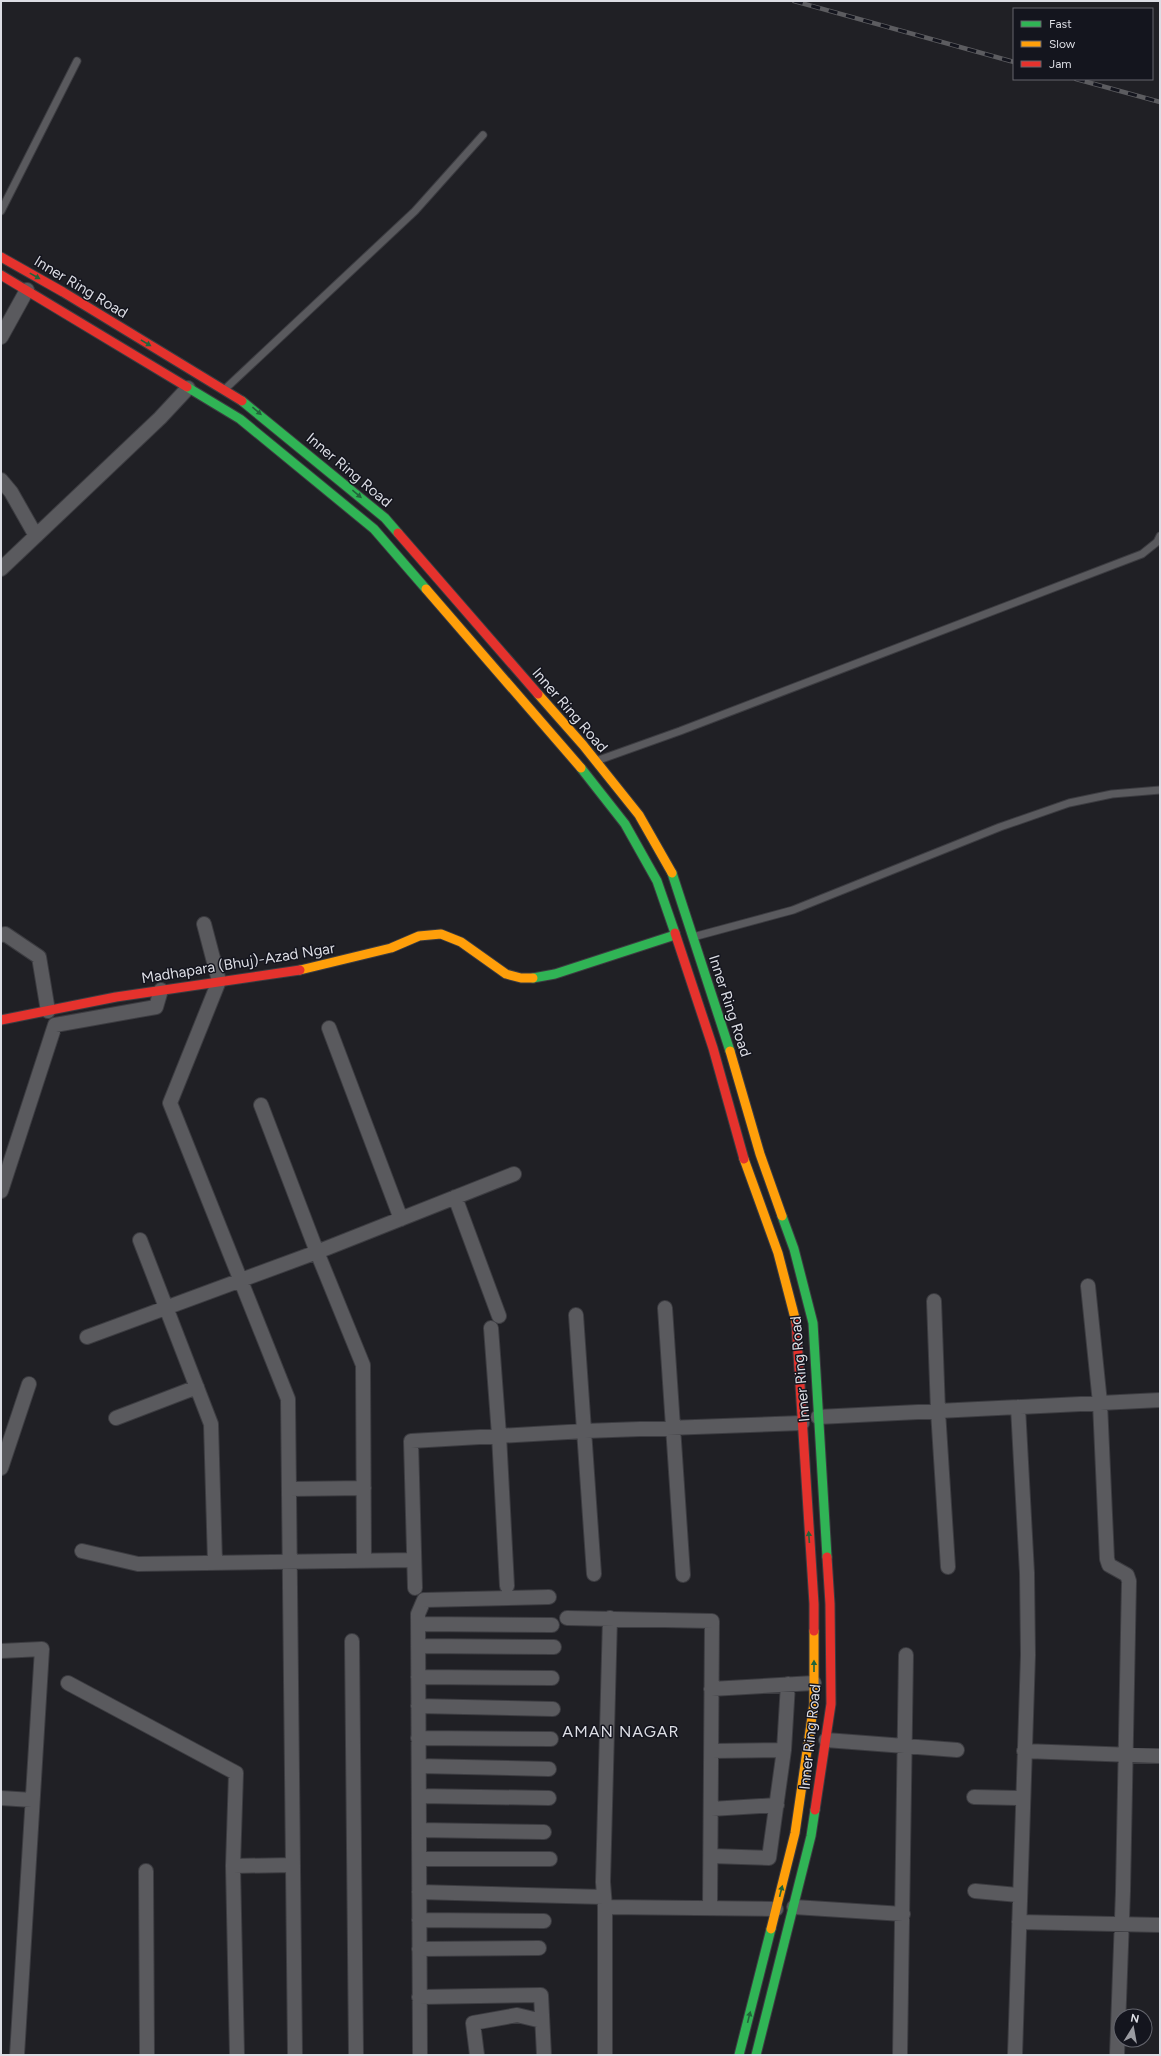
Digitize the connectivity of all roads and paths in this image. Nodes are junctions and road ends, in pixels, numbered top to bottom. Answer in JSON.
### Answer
{"nodes":[{"id":1,"x":77,"y":61,"type":"dead end"},
{"id":2,"x":483,"y":135,"type":"dead end"},
{"id":3,"x":1,"y":211,"type":"edge"},
{"id":4,"x":1,"y":257,"type":"edge"},
{"id":5,"x":1,"y":275,"type":"edge"},
{"id":6,"x":27,"y":290,"type":"junction"},
{"id":7,"x":1,"y":337,"type":"edge"},
{"id":8,"x":188,"y":388,"type":"junction"},
{"id":9,"x":224,"y":390,"type":"junction"},
{"id":10,"x":1,"y":480,"type":"edge"},
{"id":11,"x":36,"y":536,"type":"junction"},
{"id":12,"x":1160,"y":536,"type":"edge"},
{"id":13,"x":1,"y":569,"type":"edge"},
{"id":14,"x":596,"y":760,"type":"junction"},
{"id":15,"x":1160,"y":790,"type":"edge"},
{"id":16,"x":204,"y":924,"type":"dead end"},
{"id":17,"x":1,"y":935,"type":"edge"},
{"id":18,"x":675,"y":935,"type":"junction"},
{"id":19,"x":693,"y":937,"type":"junction"},
{"id":20,"x":219,"y":981,"type":"junction"},
{"id":21,"x":162,"y":990,"type":"junction"},
{"id":22,"x":48,"y":1011,"type":"junction"},
{"id":23,"x":1,"y":1020,"type":"edge"},
{"id":24,"x":329,"y":1028,"type":"dead end"},
{"id":25,"x":260,"y":1105,"type":"dead end"},
{"id":26,"x":514,"y":1174,"type":"dead end"},
{"id":27,"x":1,"y":1191,"type":"edge"},
{"id":28,"x":455,"y":1197,"type":"junction"},
{"id":29,"x":401,"y":1219,"type":"junction"},
{"id":30,"x":140,"y":1240,"type":"dead end"},
{"id":31,"x":317,"y":1252,"type":"junction"},
{"id":32,"x":239,"y":1280,"type":"junction"},
{"id":33,"x":1088,"y":1286,"type":"dead end"},
{"id":34,"x":934,"y":1301,"type":"dead end"},
{"id":35,"x":166,"y":1307,"type":"junction"},
{"id":36,"x":665,"y":1308,"type":"dead end"},
{"id":37,"x":576,"y":1315,"type":"dead end"},
{"id":38,"x":499,"y":1316,"type":"dead end"},
{"id":39,"x":491,"y":1328,"type":"dead end"},
{"id":40,"x":88,"y":1337,"type":"dead end"},
{"id":41,"x":28,"y":1384,"type":"dead end"},
{"id":42,"x":197,"y":1387,"type":"junction"},
{"id":43,"x":1160,"y":1400,"type":"edge"},
{"id":44,"x":1100,"y":1403,"type":"junction"},
{"id":45,"x":1018,"y":1407,"type":"junction"},
{"id":46,"x":938,"y":1411,"type":"junction"},
{"id":47,"x":818,"y":1417,"type":"junction"},
{"id":48,"x":116,"y":1418,"type":"dead end"},
{"id":49,"x":802,"y":1424,"type":"junction"},
{"id":50,"x":672,"y":1429,"type":"junction"},
{"id":51,"x":585,"y":1431,"type":"junction"},
{"id":52,"x":499,"y":1435,"type":"junction"},
{"id":53,"x":1,"y":1468,"type":"edge"},
{"id":54,"x":364,"y":1488,"type":"junction"},
{"id":55,"x":289,"y":1489,"type":"junction"},
{"id":56,"x":82,"y":1551,"type":"dead end"},
{"id":57,"x":414,"y":1560,"type":"junction"},
{"id":58,"x":364,"y":1561,"type":"junction"},
{"id":59,"x":215,"y":1562,"type":"junction"},
{"id":60,"x":289,"y":1562,"type":"junction"},
{"id":61,"x":948,"y":1566,"type":"dead end"},
{"id":62,"x":594,"y":1574,"type":"dead end"},
{"id":63,"x":683,"y":1575,"type":"dead end"},
{"id":64,"x":507,"y":1586,"type":"dead end"},
{"id":65,"x":415,"y":1588,"type":"dead end"},
{"id":66,"x":549,"y":1597,"type":"dead end"},
{"id":67,"x":567,"y":1618,"type":"dead end"},
{"id":68,"x":610,"y":1618,"type":"junction"},
{"id":69,"x":418,"y":1624,"type":"junction"},
{"id":70,"x":552,"y":1625,"type":"dead end"},
{"id":71,"x":352,"y":1641,"type":"dead end"},
{"id":72,"x":418,"y":1646,"type":"junction"},
{"id":73,"x":554,"y":1647,"type":"dead end"},
{"id":74,"x":1,"y":1651,"type":"edge"},
{"id":75,"x":906,"y":1655,"type":"dead end"},
{"id":76,"x":418,"y":1677,"type":"junction"},
{"id":77,"x":552,"y":1678,"type":"dead end"},
{"id":78,"x":68,"y":1683,"type":"dead end"},
{"id":79,"x":814,"y":1683,"type":"junction"},
{"id":80,"x":788,"y":1684,"type":"junction"},
{"id":81,"x":711,"y":1689,"type":"junction"},
{"id":82,"x":418,"y":1706,"type":"junction"},
{"id":83,"x":552,"y":1709,"type":"dead end"},
{"id":84,"x":418,"y":1738,"type":"junction"},
{"id":85,"x":551,"y":1739,"type":"dead end"},
{"id":86,"x":826,"y":1740,"type":"junction"},
{"id":87,"x":906,"y":1746,"type":"junction"},
{"id":88,"x":784,"y":1750,"type":"junction"},
{"id":89,"x":957,"y":1750,"type":"dead end"},
{"id":90,"x":711,"y":1751,"type":"junction"},
{"id":91,"x":1024,"y":1751,"type":"junction"},
{"id":92,"x":1126,"y":1755,"type":"junction"},
{"id":93,"x":1160,"y":1756,"type":"edge"},
{"id":94,"x":419,"y":1766,"type":"junction"},
{"id":95,"x":549,"y":1768,"type":"dead end"},
{"id":96,"x":419,"y":1796,"type":"junction"},
{"id":97,"x":974,"y":1797,"type":"dead end"},
{"id":98,"x":1,"y":1798,"type":"edge"},
{"id":99,"x":549,"y":1798,"type":"dead end"},
{"id":100,"x":1022,"y":1798,"type":"junction"},
{"id":101,"x":32,"y":1800,"type":"junction"},
{"id":102,"x":776,"y":1805,"type":"junction"},
{"id":103,"x":711,"y":1809,"type":"junction"},
{"id":104,"x":419,"y":1830,"type":"junction"},
{"id":105,"x":544,"y":1832,"type":"dead end"},
{"id":106,"x":711,"y":1856,"type":"junction"},
{"id":107,"x":419,"y":1859,"type":"junction"},
{"id":108,"x":550,"y":1859,"type":"dead end"},
{"id":109,"x":292,"y":1865,"type":"junction"},
{"id":110,"x":233,"y":1866,"type":"junction"},
{"id":111,"x":146,"y":1871,"type":"dead end"},
{"id":112,"x":975,"y":1891,"type":"dead end"},
{"id":113,"x":419,"y":1892,"type":"junction"},
{"id":114,"x":1019,"y":1895,"type":"junction"},
{"id":115,"x":605,"y":1902,"type":"junction"},
{"id":116,"x":794,"y":1907,"type":"junction"},
{"id":117,"x":710,"y":1908,"type":"junction"},
{"id":118,"x":776,"y":1909,"type":"junction"},
{"id":119,"x":903,"y":1914,"type":"junction"},
{"id":120,"x":419,"y":1920,"type":"junction"},
{"id":121,"x":544,"y":1921,"type":"dead end"},
{"id":122,"x":1019,"y":1922,"type":"junction"},
{"id":123,"x":1122,"y":1924,"type":"junction"},
{"id":124,"x":1160,"y":1924,"type":"edge"},
{"id":125,"x":419,"y":1948,"type":"junction"},
{"id":126,"x":538,"y":1948,"type":"dead end"},
{"id":127,"x":419,"y":1997,"type":"junction"},
{"id":128,"x":542,"y":2021,"type":"junction"},
{"id":129,"x":17,"y":2055,"type":"edge"},
{"id":130,"x":147,"y":2055,"type":"edge"},
{"id":131,"x":236,"y":2055,"type":"edge"},
{"id":132,"x":295,"y":2055,"type":"edge"},
{"id":133,"x":356,"y":2055,"type":"edge"},
{"id":134,"x":420,"y":2055,"type":"edge"},
{"id":135,"x":477,"y":2055,"type":"edge"},
{"id":136,"x":544,"y":2055,"type":"edge"},
{"id":137,"x":605,"y":2055,"type":"edge"},
{"id":138,"x":739,"y":2055,"type":"edge"},
{"id":139,"x":756,"y":2055,"type":"edge"},
{"id":140,"x":900,"y":2055,"type":"edge"},
{"id":141,"x":1015,"y":2055,"type":"edge"},
{"id":142,"x":1117,"y":2055,"type":"edge"}],
"edges":[{"from":1,"to":3,"type":"lane"},
{"from":2,"to":9,"type":"lane"},
{"from":4,"to":9,"type":"main road","name":"Inner Ring Road","one_way":true},
{"from":5,"to":6,"type":"main road","name":"Inner Ring Road"},
{"from":6,"to":7,"type":"street"},
{"from":6,"to":8,"type":"main road","name":"Inner Ring Road"},
{"from":8,"to":11,"type":"street"},
{"from":8,"to":18,"type":"main road","name":"Inner Ring Road"},
{"from":9,"to":14,"type":"main road","name":"Inner Ring Road","one_way":true},
{"from":10,"to":11,"type":"street"},
{"from":11,"to":13,"type":"street"},
{"from":12,"to":14,"type":"lane"},
{"from":14,"to":19,"type":"main road","name":"Inner Ring Road"},
{"from":15,"to":19,"type":"lane"},
{"from":16,"to":20,"type":"street"},
{"from":17,"to":22,"type":"street"},
{"from":18,"to":20,"type":"main road","name":"Madhapara (Bhuj)-Azad Ngar"},
{"from":18,"to":49,"type":"main road","name":"Inner Ring Road"},
{"from":19,"to":47,"type":"main road","name":"Inner Ring Road"},
{"from":20,"to":21,"type":"main road","name":"Madhapara (Bhuj)-Azad Ngar"},
{"from":20,"to":32,"type":"street"},
{"from":21,"to":22,"type":"main road","name":"Madhapara (Bhuj)-Azad Ngar"},
{"from":21,"to":27,"type":"street"},
{"from":22,"to":23,"type":"main road","name":"Madhapara (Bhuj)-Azad Ngar"},
{"from":24,"to":29,"type":"street"},
{"from":25,"to":31,"type":"street"},
{"from":26,"to":28,"type":"street"},
{"from":28,"to":29,"type":"street"},
{"from":28,"to":38,"type":"street"},
{"from":29,"to":31,"type":"street"},
{"from":30,"to":35,"type":"street"},
{"from":31,"to":32,"type":"street"},
{"from":31,"to":54,"type":"street"},
{"from":32,"to":35,"type":"street"},
{"from":32,"to":55,"type":"street"},
{"from":33,"to":44,"type":"street"},
{"from":34,"to":46,"type":"street"},
{"from":35,"to":40,"type":"street"},
{"from":35,"to":42,"type":"street"},
{"from":36,"to":50,"type":"street"},
{"from":37,"to":51,"type":"street"},
{"from":39,"to":52,"type":"street"},
{"from":41,"to":53,"type":"street"},
{"from":42,"to":48,"type":"street"},
{"from":42,"to":59,"type":"street"},
{"from":43,"to":44,"type":"street"},
{"from":44,"to":45,"type":"street"},
{"from":44,"to":92,"type":"street"},
{"from":45,"to":46,"type":"street"},
{"from":45,"to":91,"type":"street"},
{"from":46,"to":47,"type":"street"},
{"from":46,"to":61,"type":"street"},
{"from":47,"to":86,"type":"main road","name":"Inner Ring Road"},
{"from":49,"to":50,"type":"street"},
{"from":79,"to":49,"type":"main road","name":"Inner Ring Road","one_way":true},
{"from":50,"to":51,"type":"street"},
{"from":50,"to":63,"type":"street"},
{"from":51,"to":52,"type":"street"},
{"from":51,"to":62,"type":"street"},
{"from":52,"to":57,"type":"street"},
{"from":52,"to":64,"type":"street"},
{"from":54,"to":55,"type":"street"},
{"from":54,"to":58,"type":"street"},
{"from":55,"to":60,"type":"street"},
{"from":56,"to":59,"type":"street"},
{"from":57,"to":58,"type":"street"},
{"from":57,"to":65,"type":"street"},
{"from":58,"to":60,"type":"street"},
{"from":59,"to":60,"type":"street"},
{"from":60,"to":109,"type":"street"},
{"from":66,"to":69,"type":"street"},
{"from":67,"to":68,"type":"street"},
{"from":68,"to":81,"type":"street"},
{"from":68,"to":115,"type":"street"},
{"from":69,"to":70,"type":"street"},
{"from":69,"to":72,"type":"street"},
{"from":71,"to":133,"type":"street"},
{"from":72,"to":73,"type":"street"},
{"from":72,"to":76,"type":"street"},
{"from":74,"to":101,"type":"street"},
{"from":75,"to":87,"type":"street"},
{"from":76,"to":77,"type":"street"},
{"from":76,"to":82,"type":"street"},
{"from":78,"to":110,"type":"street"},
{"from":79,"to":80,"type":"street"},
{"from":118,"to":79,"type":"main road","name":"Inner Ring Road","one_way":true},
{"from":80,"to":81,"type":"street"},
{"from":80,"to":88,"type":"street"},
{"from":81,"to":90,"type":"street"},
{"from":82,"to":83,"type":"street"},
{"from":82,"to":84,"type":"street"},
{"from":84,"to":85,"type":"street"},
{"from":84,"to":94,"type":"street"},
{"from":86,"to":87,"type":"street"},
{"from":86,"to":116,"type":"main road","name":"Inner Ring Road"},
{"from":87,"to":89,"type":"street"},
{"from":87,"to":119,"type":"street"},
{"from":88,"to":90,"type":"street"},
{"from":88,"to":102,"type":"street"},
{"from":90,"to":103,"type":"street"},
{"from":91,"to":92,"type":"street"},
{"from":91,"to":100,"type":"street"},
{"from":92,"to":93,"type":"street"},
{"from":92,"to":123,"type":"street"},
{"from":94,"to":95,"type":"street"},
{"from":94,"to":96,"type":"street"},
{"from":96,"to":99,"type":"street"},
{"from":96,"to":104,"type":"street"},
{"from":97,"to":100,"type":"street"},
{"from":98,"to":101,"type":"street"},
{"from":100,"to":114,"type":"street"},
{"from":101,"to":129,"type":"street"},
{"from":102,"to":103,"type":"street"},
{"from":102,"to":106,"type":"street"},
{"from":103,"to":106,"type":"street"},
{"from":104,"to":105,"type":"street"},
{"from":104,"to":107,"type":"street"},
{"from":106,"to":117,"type":"street"},
{"from":107,"to":108,"type":"street"},
{"from":107,"to":113,"type":"street"},
{"from":109,"to":110,"type":"street"},
{"from":109,"to":132,"type":"street"},
{"from":110,"to":131,"type":"street"},
{"from":111,"to":130,"type":"street"},
{"from":112,"to":114,"type":"street"},
{"from":113,"to":115,"type":"street"},
{"from":113,"to":120,"type":"street"},
{"from":114,"to":122,"type":"street"},
{"from":115,"to":117,"type":"street"},
{"from":115,"to":137,"type":"street"},
{"from":116,"to":119,"type":"street"},
{"from":116,"to":139,"type":"main road","name":"Inner Ring Road"},
{"from":117,"to":118,"type":"street"},
{"from":138,"to":118,"type":"main road","name":"Inner Ring Road","one_way":true},
{"from":119,"to":140,"type":"street"},
{"from":120,"to":121,"type":"street"},
{"from":120,"to":125,"type":"street"},
{"from":122,"to":123,"type":"street"},
{"from":122,"to":141,"type":"street"},
{"from":123,"to":124,"type":"street"},
{"from":123,"to":142,"type":"street"},
{"from":125,"to":126,"type":"street"},
{"from":125,"to":127,"type":"street"},
{"from":127,"to":128,"type":"street"},
{"from":127,"to":134,"type":"street"},
{"from":128,"to":135,"type":"street"},
{"from":128,"to":136,"type":"street"}]}
